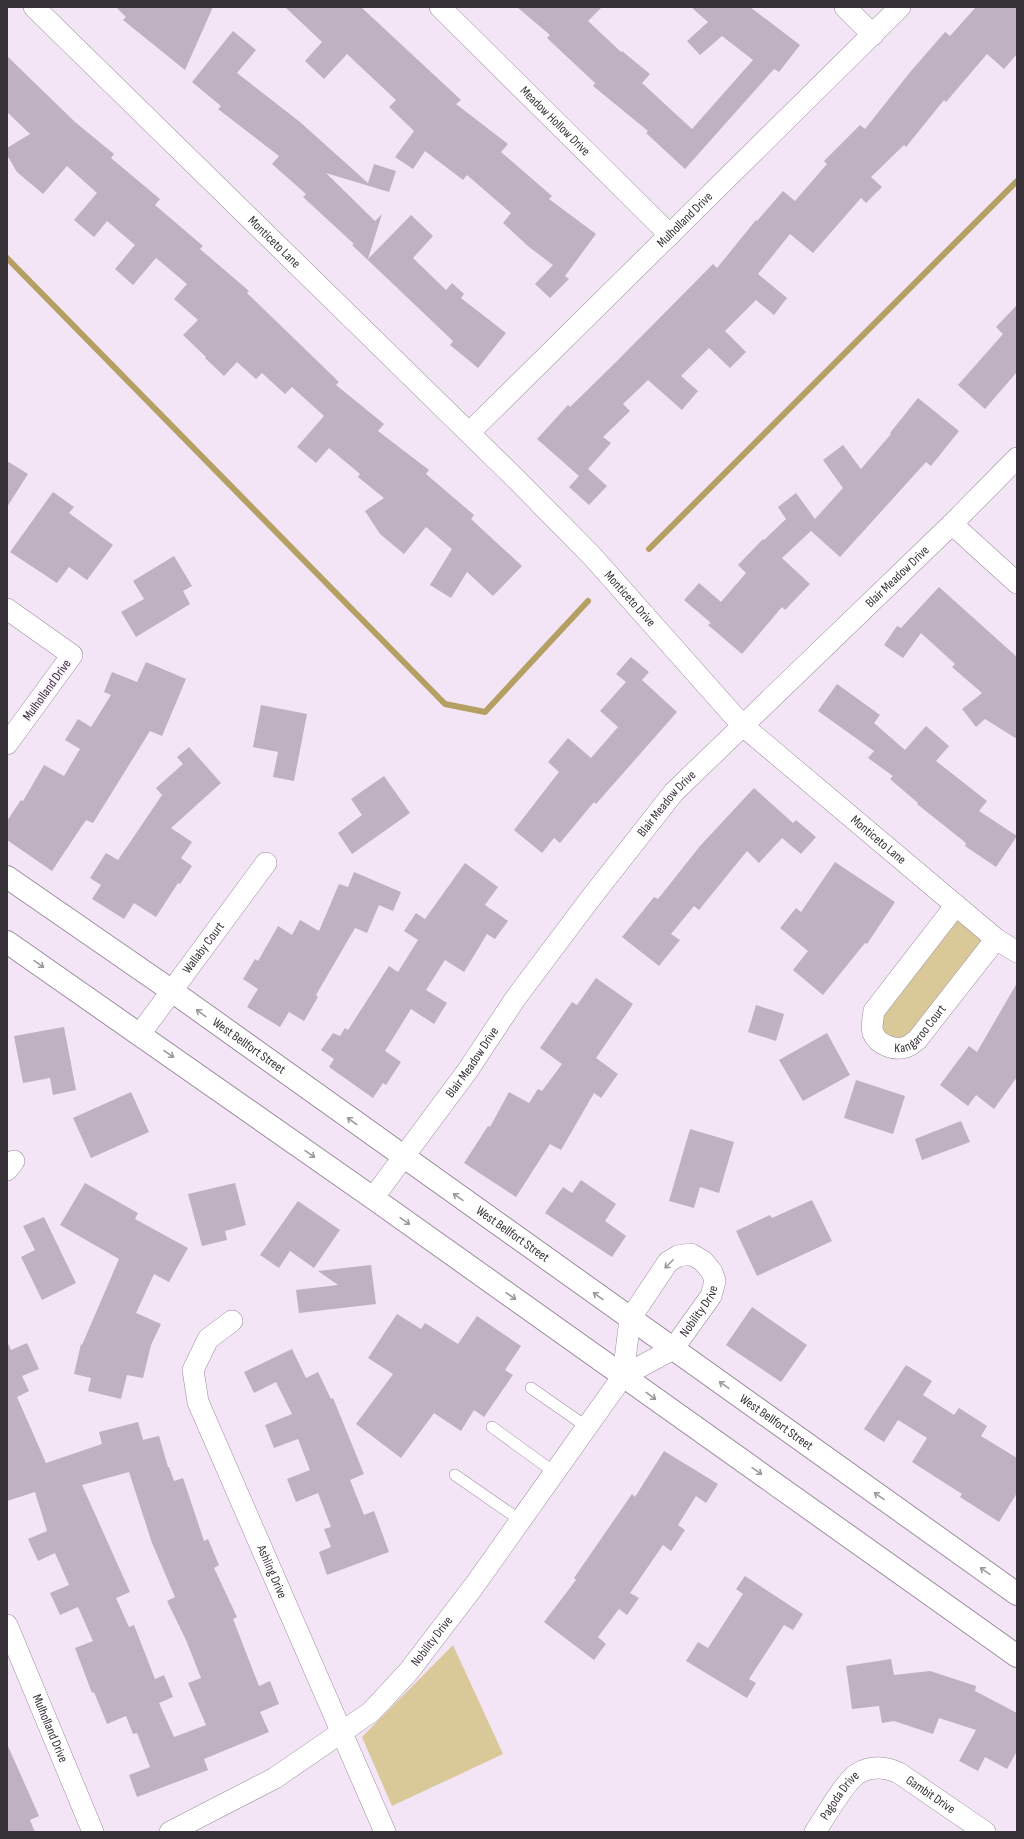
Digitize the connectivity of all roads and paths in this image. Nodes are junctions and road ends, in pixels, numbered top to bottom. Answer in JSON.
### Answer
{"nodes":[{"id":1,"x":34,"y":7,"type":"edge"},
{"id":2,"x":440,"y":7,"type":"edge"},
{"id":3,"x":845,"y":7,"type":"edge"},
{"id":4,"x":900,"y":7,"type":"edge"},
{"id":5,"x":873,"y":35,"type":"junction"},
{"id":6,"x":670,"y":235,"type":"junction"},
{"id":7,"x":470,"y":432,"type":"junction"},
{"id":8,"x":1017,"y":458,"type":"edge"},
{"id":9,"x":514,"y":477,"type":"joint"},
{"id":10,"x":952,"y":524,"type":"junction"},
{"id":11,"x":1017,"y":583,"type":"edge"},
{"id":12,"x":7,"y":609,"type":"edge"},
{"id":13,"x":742,"y":725,"type":"junction"},
{"id":14,"x":7,"y":744,"type":"edge"},
{"id":15,"x":266,"y":863,"type":"dead end"},
{"id":16,"x":7,"y":877,"type":"edge"},
{"id":17,"x":956,"y":905,"type":"junction"},
{"id":18,"x":996,"y":939,"type":"junction"},
{"id":19,"x":7,"y":942,"type":"edge"},
{"id":20,"x":1017,"y":952,"type":"edge"},
{"id":21,"x":172,"y":991,"type":"junction"},
{"id":22,"x":140,"y":1034,"type":"junction"},
{"id":23,"x":403,"y":1158,"type":"junction"},
{"id":24,"x":373,"y":1198,"type":"junction"},
{"id":25,"x":630,"y":1319,"type":"junction"},
{"id":26,"x":232,"y":1321,"type":"dead end"},
{"id":27,"x":673,"y":1349,"type":"junction"},
{"id":28,"x":623,"y":1376,"type":"junction"},
{"id":29,"x":531,"y":1388,"type":"dead end"},
{"id":30,"x":492,"y":1427,"type":"dead end"},
{"id":31,"x":586,"y":1427,"type":"junction"},
{"id":32,"x":554,"y":1472,"type":"junction"},
{"id":33,"x":455,"y":1475,"type":"dead end"},
{"id":34,"x":520,"y":1520,"type":"junction"},
{"id":35,"x":1017,"y":1594,"type":"edge"},
{"id":36,"x":7,"y":1625,"type":"edge"},
{"id":37,"x":1017,"y":1656,"type":"edge"},
{"id":38,"x":343,"y":1732,"type":"junction"},
{"id":39,"x":872,"y":1768,"type":"joint"},
{"id":40,"x":93,"y":1832,"type":"edge"},
{"id":41,"x":170,"y":1832,"type":"edge"},
{"id":42,"x":385,"y":1832,"type":"edge"},
{"id":43,"x":815,"y":1832,"type":"edge"},
{"id":44,"x":985,"y":1832,"type":"edge"}],
"edges":[{"from":1,"to":7,"type":"street","name":"Monticeto Lane"},
{"from":2,"to":6,"type":"street","name":"Meadow Hollow Drive"},
{"from":3,"to":5,"type":"street"},
{"from":4,"to":5,"type":"street","name":"Mulholland Drive"},
{"from":5,"to":6,"type":"street","name":"Mulholland Drive"},
{"from":6,"to":7,"type":"street","name":"Mulholland Drive"},
{"from":7,"to":9,"type":"street","name":"Monticeto Lane"},
{"from":8,"to":10,"type":"street","name":"Blair Meadow Drive"},
{"from":9,"to":13,"type":"street","name":"Monticeto Drive"},
{"from":10,"to":11,"type":"street"},
{"from":10,"to":13,"type":"street","name":"Blair Meadow Drive"},
{"from":12,"to":14,"type":"street","name":"Mulholland Drive"},
{"from":13,"to":17,"type":"street","name":"Monticeto Lane"},
{"from":13,"to":23,"type":"street","name":"Blair Meadow Drive"},
{"from":15,"to":21,"type":"street","name":"Wallaby Court"},
{"from":16,"to":21,"type":"main road","name":"West Bellfort Street"},
{"from":17,"to":18,"type":"street","name":"Monticeto Lane"},
{"from":17,"to":18,"type":"street","name":"Kangaroo Court"},
{"from":18,"to":20,"type":"street","name":"Monticeto Lane"},
{"from":19,"to":22,"type":"main road","one_way":true},
{"from":21,"to":22,"type":"street","name":"Wallaby Court"},
{"from":23,"to":21,"type":"main road","name":"West Bellfort Street","one_way":true},
{"from":22,"to":24,"type":"main road","one_way":true},
{"from":23,"to":24,"type":"street","name":"Blair Meadow Drive"},
{"from":25,"to":23,"type":"main road","name":"West Bellfort Street","one_way":true},
{"from":24,"to":28,"type":"main road","one_way":true},
{"from":25,"to":27,"type":"main road","name":"West Bellfort Street"},
{"from":27,"to":25,"type":"street","name":"Nobility Drive","one_way":true},
{"from":25,"to":28,"type":"street","name":"Nobility Drive"},
{"from":26,"to":38,"type":"street","name":"Ashling Drive"},
{"from":27,"to":28,"type":"street","name":"Nobility Drive"},
{"from":35,"to":27,"type":"main road","name":"West Bellfort Street","one_way":true},
{"from":28,"to":31,"type":"street","name":"Nobility Drive"},
{"from":28,"to":37,"type":"main road","one_way":true},
{"from":29,"to":31,"type":"lane"},
{"from":30,"to":32,"type":"lane"},
{"from":31,"to":32,"type":"street","name":"Nobility Drive"},
{"from":32,"to":34,"type":"street","name":"Nobility Drive"},
{"from":33,"to":34,"type":"lane"},
{"from":34,"to":38,"type":"street","name":"Nobility Drive"},
{"from":36,"to":40,"type":"street","name":"Mulholland Drive"},
{"from":38,"to":41,"type":"street","name":"Nobility Drive"},
{"from":38,"to":42,"type":"street","name":"Ashling Drive"},
{"from":39,"to":43,"type":"street","name":"Pagoda Drive"},
{"from":39,"to":44,"type":"street","name":"Gambit Drive"}]}
